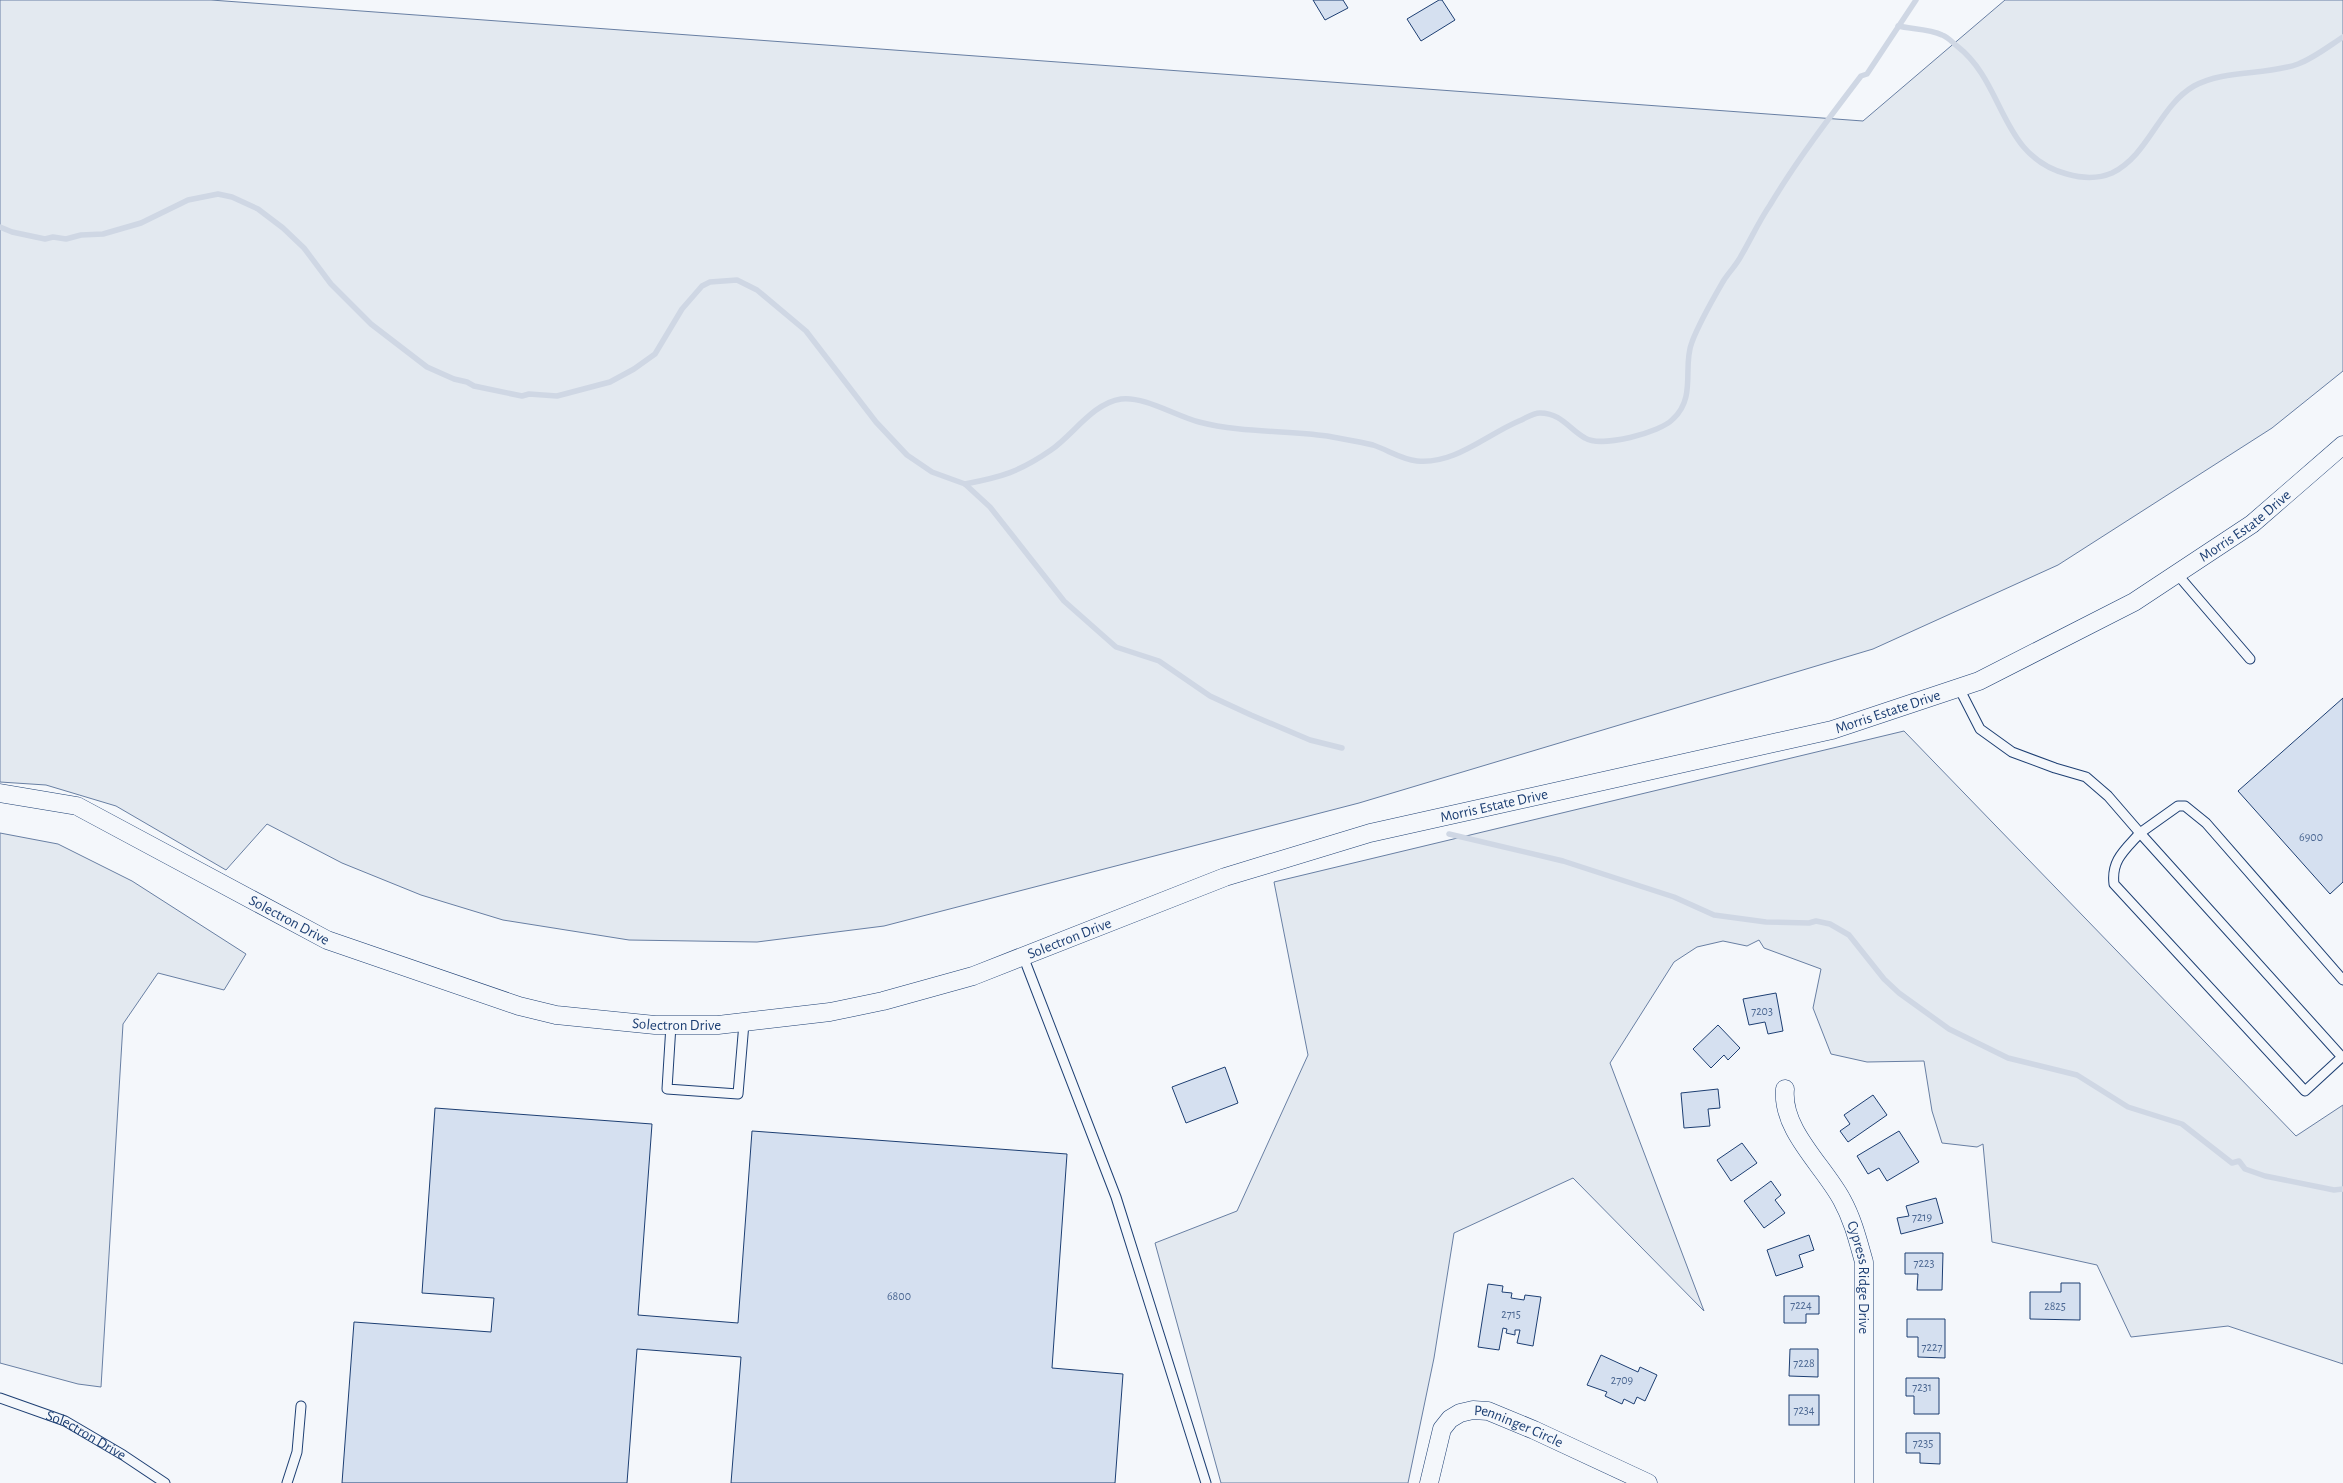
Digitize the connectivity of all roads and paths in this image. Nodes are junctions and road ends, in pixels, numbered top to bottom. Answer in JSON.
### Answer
{"nodes":[{"id":1,"x":2343,"y":445,"type":"edge"},
{"id":2,"x":2176,"y":574,"type":"junction"},
{"id":3,"x":2250,"y":659,"type":"dead end"},
{"id":4,"x":1959,"y":688,"type":"junction"},
{"id":5,"x":0,"y":793,"type":"edge"},
{"id":6,"x":1370,"y":833,"type":"joint"},
{"id":7,"x":2140,"y":833,"type":"junction"},
{"id":8,"x":1024,"y":956,"type":"junction"},
{"id":9,"x":2343,"y":980,"type":"edge"},
{"id":10,"x":744,"y":1023,"type":"junction"},
{"id":11,"x":671,"y":1025,"type":"junction"},
{"id":12,"x":2342,"y":1057,"type":"edge"},
{"id":13,"x":1785,"y":1090,"type":"dead end"},
{"id":14,"x":0,"y":1398,"type":"edge"},
{"id":15,"x":301,"y":1406,"type":"dead end"},
{"id":16,"x":165,"y":1483,"type":"edge"},
{"id":17,"x":287,"y":1483,"type":"edge"},
{"id":18,"x":1206,"y":1483,"type":"edge"},
{"id":19,"x":1429,"y":1483,"type":"edge"},
{"id":20,"x":1648,"y":1483,"type":"edge"},
{"id":21,"x":1864,"y":1483,"type":"edge"}],
"edges":[{"from":1,"to":2,"type":"street","name":"Morris Estate Drive"},
{"from":2,"to":3,"type":"lane"},
{"from":2,"to":4,"type":"street","name":"Morris Estate Drive"},
{"from":4,"to":6,"type":"street","name":"Morris Estate Drive"},
{"from":4,"to":7,"type":"lane"},
{"from":5,"to":11,"type":"street","name":"Solectron Drive"},
{"from":6,"to":8,"type":"street","name":"Solectron Drive"},
{"from":7,"to":9,"type":"lane"},
{"from":7,"to":12,"type":"lane"},
{"from":7,"to":12,"type":"lane"},
{"from":8,"to":10,"type":"street","name":"Solectron Drive"},
{"from":8,"to":18,"type":"lane"},
{"from":10,"to":11,"type":"street","name":"Solectron Drive"},
{"from":10,"to":11,"type":"lane"},
{"from":13,"to":21,"type":"street","name":"Cypress Ridge Drive"},
{"from":14,"to":16,"type":"lane","name":"Solectron Drive"},
{"from":15,"to":17,"type":"lane"},
{"from":19,"to":20,"type":"street","name":"Penninger Circle"}]}
